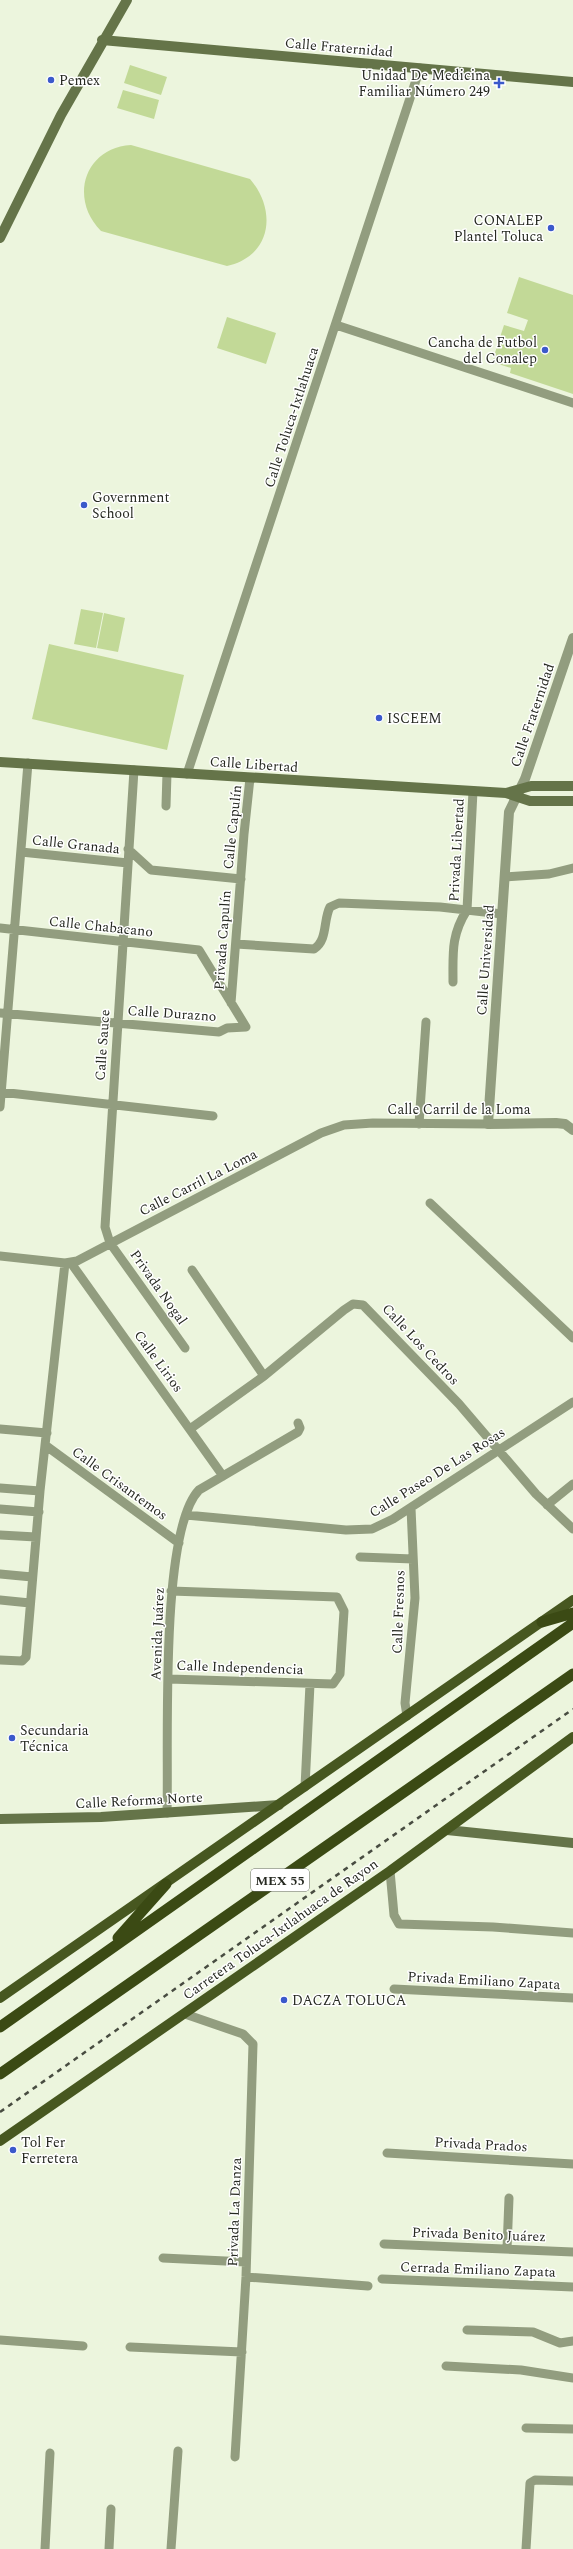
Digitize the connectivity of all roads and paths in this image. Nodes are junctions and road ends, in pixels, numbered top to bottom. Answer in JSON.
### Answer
{"nodes":[{"id":1,"x":127,"y":0,"type":"edge"},
{"id":2,"x":102,"y":40,"type":"junction"},
{"id":3,"x":420,"y":68,"type":"junction"},
{"id":4,"x":573,"y":82,"type":"edge"},
{"id":5,"x":0,"y":238,"type":"edge"},
{"id":6,"x":336,"y":325,"type":"junction"},
{"id":7,"x":573,"y":403,"type":"edge"},
{"id":8,"x":573,"y":638,"type":"edge"},
{"id":9,"x":0,"y":762,"type":"edge"},
{"id":10,"x":28,"y":763,"type":"junction"},
{"id":11,"x":134,"y":770,"type":"junction"},
{"id":12,"x":167,"y":773,"type":"junction"},
{"id":13,"x":186,"y":774,"type":"junction"},
{"id":14,"x":250,"y":778,"type":"junction"},
{"id":15,"x":573,"y":786,"type":"edge"},
{"id":16,"x":473,"y":791,"type":"junction"},
{"id":17,"x":517,"y":795,"type":"junction"},
{"id":18,"x":573,"y":800,"type":"edge"},
{"id":19,"x":166,"y":806,"type":"dead end"},
{"id":20,"x":128,"y":849,"type":"junction"},
{"id":21,"x":21,"y":852,"type":"junction"},
{"id":22,"x":128,"y":863,"type":"junction"},
{"id":23,"x":573,"y":868,"type":"edge"},
{"id":24,"x":505,"y":877,"type":"junction"},
{"id":25,"x":240,"y":879,"type":"junction"},
{"id":26,"x":467,"y":910,"type":"junction"},
{"id":27,"x":502,"y":914,"type":"junction"},
{"id":28,"x":0,"y":928,"type":"edge"},
{"id":29,"x":15,"y":930,"type":"junction"},
{"id":30,"x":124,"y":943,"type":"junction"},
{"id":31,"x":236,"y":944,"type":"junction"},
{"id":32,"x":453,"y":982,"type":"dead end"},
{"id":33,"x":231,"y":1002,"type":"junction"},
{"id":34,"x":4,"y":1014,"type":"edge"},
{"id":35,"x":426,"y":1022,"type":"dead end"},
{"id":36,"x":118,"y":1023,"type":"junction"},
{"id":37,"x":1,"y":1092,"type":"edge"},
{"id":38,"x":112,"y":1105,"type":"junction"},
{"id":39,"x":0,"y":1107,"type":"edge"},
{"id":40,"x":213,"y":1116,"type":"dead end"},
{"id":41,"x":419,"y":1124,"type":"junction"},
{"id":42,"x":488,"y":1124,"type":"junction"},
{"id":43,"x":344,"y":1125,"type":"joint"},
{"id":44,"x":573,"y":1129,"type":"edge"},
{"id":45,"x":430,"y":1203,"type":"dead end"},
{"id":46,"x":110,"y":1243,"type":"junction"},
{"id":47,"x":0,"y":1256,"type":"edge"},
{"id":48,"x":68,"y":1263,"type":"junction"},
{"id":49,"x":192,"y":1270,"type":"dead end"},
{"id":50,"x":573,"y":1338,"type":"edge"},
{"id":51,"x":184,"y":1348,"type":"dead end"},
{"id":52,"x":264,"y":1376,"type":"junction"},
{"id":53,"x":573,"y":1402,"type":"edge"},
{"id":54,"x":298,"y":1423,"type":"dead end"},
{"id":55,"x":0,"y":1429,"type":"edge"},
{"id":56,"x":190,"y":1430,"type":"junction"},
{"id":57,"x":47,"y":1434,"type":"junction"},
{"id":58,"x":46,"y":1445,"type":"junction"},
{"id":59,"x":500,"y":1451,"type":"junction"},
{"id":60,"x":223,"y":1476,"type":"junction"},
{"id":61,"x":573,"y":1484,"type":"edge"},
{"id":62,"x":0,"y":1488,"type":"edge"},
{"id":63,"x":40,"y":1491,"type":"junction"},
{"id":64,"x":411,"y":1508,"type":"junction"},
{"id":65,"x":550,"y":1508,"type":"junction"},
{"id":66,"x":0,"y":1509,"type":"edge"},
{"id":67,"x":39,"y":1512,"type":"junction"},
{"id":68,"x":186,"y":1515,"type":"junction"},
{"id":69,"x":573,"y":1529,"type":"edge"},
{"id":70,"x":0,"y":1535,"type":"edge"},
{"id":71,"x":36,"y":1537,"type":"junction"},
{"id":72,"x":179,"y":1543,"type":"junction"},
{"id":73,"x":360,"y":1557,"type":"dead end"},
{"id":74,"x":413,"y":1559,"type":"junction"},
{"id":75,"x":0,"y":1574,"type":"edge"},
{"id":76,"x":32,"y":1576,"type":"junction"},
{"id":77,"x":171,"y":1591,"type":"junction"},
{"id":78,"x":0,"y":1600,"type":"edge"},
{"id":79,"x":573,"y":1600,"type":"edge"},
{"id":80,"x":30,"y":1603,"type":"junction"},
{"id":81,"x":573,"y":1613,"type":"edge"},
{"id":82,"x":542,"y":1622,"type":"junction"},
{"id":83,"x":573,"y":1623,"type":"edge"},
{"id":84,"x":0,"y":1660,"type":"edge"},
{"id":85,"x":573,"y":1674,"type":"edge"},
{"id":86,"x":169,"y":1679,"type":"junction"},
{"id":87,"x":310,"y":1684,"type":"junction"},
{"id":88,"x":559,"y":1684,"type":"junction"},
{"id":89,"x":573,"y":1684,"type":"edge"},
{"id":90,"x":407,"y":1716,"type":"junction"},
{"id":91,"x":573,"y":1737,"type":"edge"},
{"id":92,"x":305,"y":1787,"type":"junction"},
{"id":93,"x":279,"y":1805,"type":"junction"},
{"id":94,"x":167,"y":1813,"type":"junction"},
{"id":95,"x":0,"y":1819,"type":"edge"},
{"id":96,"x":447,"y":1830,"type":"junction"},
{"id":97,"x":573,"y":1843,"type":"edge"},
{"id":98,"x":390,"y":1871,"type":"junction"},
{"id":99,"x":166,"y":1884,"type":"junction"},
{"id":100,"x":573,"y":1934,"type":"edge"},
{"id":101,"x":106,"y":1952,"type":"junction"},
{"id":102,"x":394,"y":1990,"type":"dead end"},
{"id":103,"x":0,"y":1998,"type":"edge"},
{"id":104,"x":573,"y":1998,"type":"edge"},
{"id":105,"x":185,"y":2014,"type":"junction"},
{"id":106,"x":0,"y":2027,"type":"edge"},
{"id":107,"x":0,"y":2074,"type":"edge"},
{"id":108,"x":0,"y":2140,"type":"edge"},
{"id":109,"x":387,"y":2153,"type":"dead end"},
{"id":110,"x":573,"y":2164,"type":"edge"},
{"id":111,"x":509,"y":2198,"type":"dead end"},
{"id":112,"x":384,"y":2244,"type":"dead end"},
{"id":113,"x":507,"y":2249,"type":"junction"},
{"id":114,"x":573,"y":2252,"type":"edge"},
{"id":115,"x":163,"y":2258,"type":"dead end"},
{"id":116,"x":246,"y":2262,"type":"junction"},
{"id":117,"x":246,"y":2277,"type":"junction"},
{"id":118,"x":382,"y":2279,"type":"dead end"},
{"id":119,"x":368,"y":2286,"type":"dead end"},
{"id":120,"x":573,"y":2287,"type":"edge"},
{"id":121,"x":468,"y":2330,"type":"dead end"},
{"id":122,"x":0,"y":2340,"type":"edge"},
{"id":123,"x":573,"y":2341,"type":"edge"},
{"id":124,"x":83,"y":2346,"type":"dead end"},
{"id":125,"x":130,"y":2346,"type":"dead end"},
{"id":126,"x":242,"y":2352,"type":"junction"},
{"id":127,"x":446,"y":2366,"type":"dead end"},
{"id":128,"x":571,"y":2377,"type":"edge"},
{"id":129,"x":526,"y":2428,"type":"dead end"},
{"id":130,"x":573,"y":2429,"type":"edge"},
{"id":131,"x":178,"y":2451,"type":"dead end"},
{"id":132,"x":50,"y":2453,"type":"dead end"},
{"id":133,"x":235,"y":2457,"type":"dead end"},
{"id":134,"x":573,"y":2481,"type":"edge"},
{"id":135,"x":111,"y":2509,"type":"dead end"},
{"id":136,"x":45,"y":2549,"type":"edge"},
{"id":137,"x":109,"y":2549,"type":"edge"},
{"id":138,"x":171,"y":2549,"type":"edge"},
{"id":139,"x":526,"y":2549,"type":"edge"}],
"edges":[{"from":1,"to":2,"type":"main road"},
{"from":2,"to":3,"type":"main road","name":"Calle Fraternidad"},
{"from":2,"to":5,"type":"main road"},
{"from":3,"to":4,"type":"main road","name":"Calle Fraternidad"},
{"from":3,"to":6,"type":"street","name":"Calle Toluca-Ixtlahuaca"},
{"from":6,"to":7,"type":"street"},
{"from":6,"to":13,"type":"street","name":"Calle Toluca-Ixtlahuaca"},
{"from":8,"to":17,"type":"street","name":"Calle Fraternidad"},
{"from":9,"to":10,"type":"main road","name":"Calle Libertad"},
{"from":10,"to":11,"type":"main road","name":"Calle Libertad"},
{"from":10,"to":21,"type":"street"},
{"from":11,"to":12,"type":"main road","name":"Calle Libertad"},
{"from":11,"to":20,"type":"street"},
{"from":12,"to":13,"type":"main road","name":"Calle Libertad"},
{"from":12,"to":19,"type":"street"},
{"from":13,"to":14,"type":"main road","name":"Calle Libertad"},
{"from":14,"to":16,"type":"main road","name":"Calle Libertad"},
{"from":14,"to":25,"type":"street","name":"Calle Capulín"},
{"from":15,"to":17,"type":"main road","name":"Calle Libertad"},
{"from":16,"to":17,"type":"main road","name":"Calle Libertad"},
{"from":16,"to":26,"type":"street","name":"Privada Libertad"},
{"from":17,"to":18,"type":"main road","name":"Calle Libertad"},
{"from":17,"to":24,"type":"street","name":"Calle Universidad"},
{"from":20,"to":22,"type":"street","name":"Calle Sauce"},
{"from":20,"to":25,"type":"street"},
{"from":21,"to":22,"type":"street","name":"Calle Granada"},
{"from":21,"to":29,"type":"street"},
{"from":22,"to":30,"type":"street","name":"Calle Sauce"},
{"from":23,"to":24,"type":"street"},
{"from":24,"to":27,"type":"street","name":"Calle Universidad"},
{"from":25,"to":31,"type":"street","name":"Privada Capulín"},
{"from":26,"to":27,"type":"street"},
{"from":26,"to":31,"type":"street"},
{"from":26,"to":32,"type":"street"},
{"from":27,"to":42,"type":"street","name":"Calle Universidad"},
{"from":28,"to":29,"type":"street","name":"Calle Chabacano"},
{"from":29,"to":30,"type":"street","name":"Calle Chabacano"},
{"from":29,"to":34,"type":"street"},
{"from":30,"to":33,"type":"street","name":"Calle Chabacano"},
{"from":30,"to":36,"type":"street","name":"Calle Sauce"},
{"from":31,"to":33,"type":"street","name":"Privada Capulín"},
{"from":33,"to":36,"type":"street","name":"Calle Durazno"},
{"from":34,"to":36,"type":"street","name":"Calle Durazno"},
{"from":34,"to":37,"type":"street"},
{"from":35,"to":41,"type":"street"},
{"from":36,"to":38,"type":"street","name":"Calle Sauce"},
{"from":37,"to":38,"type":"street"},
{"from":37,"to":39,"type":"street"},
{"from":38,"to":40,"type":"street"},
{"from":38,"to":46,"type":"street","name":"Calle Sauce"},
{"from":41,"to":42,"type":"street","name":"Calle Carril de la Loma"},
{"from":41,"to":43,"type":"street","name":"Calle Carril de la Loma"},
{"from":42,"to":44,"type":"street","name":"Calle Carril de la Loma"},
{"from":43,"to":46,"type":"street","name":"Calle Carril La Loma"},
{"from":45,"to":50,"type":"street"},
{"from":46,"to":48,"type":"street","name":"Calle Carril La Loma"},
{"from":46,"to":51,"type":"street","name":"Privada Nogal"},
{"from":47,"to":48,"type":"street"},
{"from":48,"to":56,"type":"street","name":"Calle Lirios"},
{"from":48,"to":57,"type":"street"},
{"from":49,"to":52,"type":"street"},
{"from":52,"to":56,"type":"street","name":"Calle Los Cedros"},
{"from":52,"to":59,"type":"street","name":"Calle Los Cedros"},
{"from":53,"to":59,"type":"street","name":"Calle Paseo De Las Rosas"},
{"from":54,"to":60,"type":"street","name":"Avenida Juárez"},
{"from":55,"to":57,"type":"street"},
{"from":56,"to":60,"type":"street","name":"Calle Lirios"},
{"from":57,"to":58,"type":"street"},
{"from":58,"to":63,"type":"street"},
{"from":58,"to":72,"type":"street","name":"Calle Crisantemos"},
{"from":59,"to":64,"type":"street","name":"Calle Paseo De Las Rosas"},
{"from":59,"to":65,"type":"street","name":"Calle Los Cedros"},
{"from":60,"to":68,"type":"street","name":"Avenida Juárez"},
{"from":61,"to":65,"type":"street"},
{"from":62,"to":63,"type":"street"},
{"from":63,"to":67,"type":"street"},
{"from":64,"to":68,"type":"street","name":"Calle Paseo De Las Rosas"},
{"from":64,"to":74,"type":"street","name":"Calle Fresnos"},
{"from":65,"to":69,"type":"street","name":"Calle Los Cedros"},
{"from":66,"to":67,"type":"street"},
{"from":67,"to":71,"type":"street"},
{"from":68,"to":72,"type":"street","name":"Avenida Juárez"},
{"from":70,"to":71,"type":"street"},
{"from":71,"to":76,"type":"street"},
{"from":72,"to":77,"type":"street","name":"Avenida Juárez"},
{"from":73,"to":74,"type":"street"},
{"from":74,"to":90,"type":"street","name":"Calle Fresnos"},
{"from":75,"to":76,"type":"street"},
{"from":76,"to":80,"type":"street"},
{"from":77,"to":86,"type":"street","name":"Avenida Juárez"},
{"from":77,"to":87,"type":"street","name":"Calle Independencia"},
{"from":78,"to":80,"type":"street"},
{"from":79,"to":82,"type":"main road"},
{"from":80,"to":84,"type":"street"},
{"from":81,"to":82,"type":"highway"},
{"from":82,"to":90,"type":"main road"},
{"from":83,"to":101,"type":"highway","number":"MEX 55"},
{"from":85,"to":88,"type":"highway","number":"MEX 55"},
{"from":86,"to":87,"type":"street","name":"Calle Independencia"},
{"from":86,"to":94,"type":"street","name":"Avenida Juárez"},
{"from":87,"to":92,"type":"street","name":"Calle Independencia"},
{"from":88,"to":89,"type":"highway"},
{"from":88,"to":107,"type":"highway","number":"MEX 55"},
{"from":90,"to":92,"type":"main road"},
{"from":91,"to":96,"type":"main road","name":"Carretera Toluca-Ixtlahuaca de Rayon"},
{"from":92,"to":93,"type":"main road"},
{"from":93,"to":94,"type":"main road","name":"Calle Reforma Norte"},
{"from":93,"to":99,"type":"main road"},
{"from":94,"to":95,"type":"main road","name":"Calle Reforma Norte"},
{"from":96,"to":97,"type":"main road"},
{"from":96,"to":98,"type":"main road","name":"Carretera Toluca-Ixtlahuaca de Rayon"},
{"from":98,"to":100,"type":"street"},
{"from":98,"to":105,"type":"main road","name":"Carretera Toluca-Ixtlahuaca de Rayon"},
{"from":99,"to":101,"type":"highway"},
{"from":99,"to":103,"type":"main road"},
{"from":101,"to":106,"type":"highway","number":"MEX 55"},
{"from":102,"to":104,"type":"street","name":"Privada Emiliano Zapata"},
{"from":105,"to":108,"type":"main road","name":"Carretera Toluca-Ixtlahuaca de Rayon"},
{"from":105,"to":116,"type":"street","name":"Privada La Danza"},
{"from":109,"to":110,"type":"street","name":"Privada Prados"},
{"from":111,"to":113,"type":"street"},
{"from":112,"to":113,"type":"street","name":"Privada Benito Juárez"},
{"from":113,"to":114,"type":"street","name":"Privada Benito Juárez"},
{"from":115,"to":116,"type":"street"},
{"from":116,"to":117,"type":"street","name":"Privada La Danza"},
{"from":117,"to":119,"type":"street"},
{"from":117,"to":126,"type":"street","name":"Privada La Danza"},
{"from":118,"to":120,"type":"street","name":"Cerrada Emiliano Zapata"},
{"from":121,"to":123,"type":"street"},
{"from":122,"to":124,"type":"street"},
{"from":125,"to":126,"type":"street"},
{"from":126,"to":133,"type":"street","name":"Privada La Danza"},
{"from":127,"to":128,"type":"street"},
{"from":129,"to":130,"type":"street"},
{"from":131,"to":138,"type":"street"},
{"from":132,"to":136,"type":"street"},
{"from":134,"to":139,"type":"street"},
{"from":135,"to":137,"type":"street"}]}
